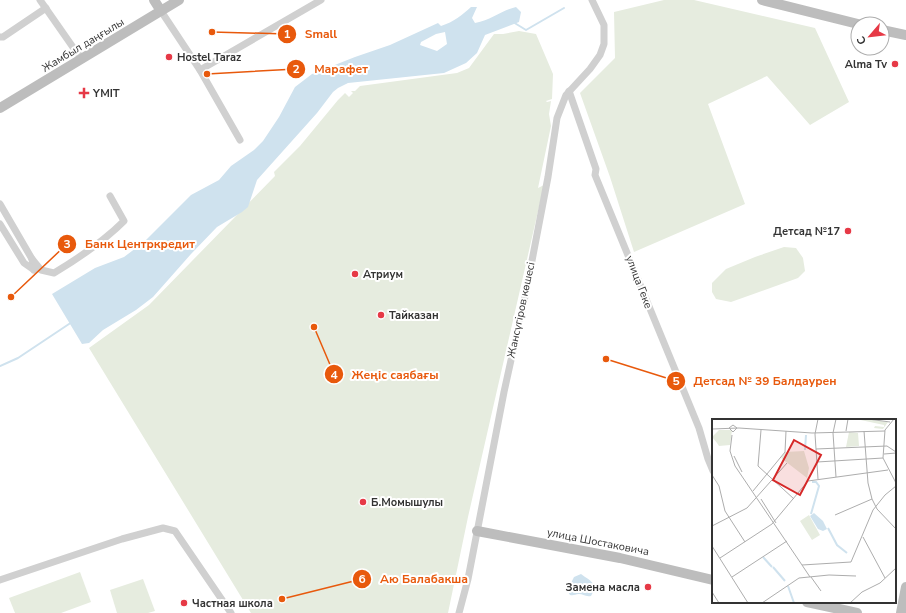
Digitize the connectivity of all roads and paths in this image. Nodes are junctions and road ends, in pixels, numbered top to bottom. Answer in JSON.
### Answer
{"nodes":[{"id":1,"x":40,"y":0,"type":"edge"},
{"id":2,"x":154,"y":0,"type":"edge"},
{"id":3,"x":179,"y":0,"type":"edge"},
{"id":4,"x":320,"y":0,"type":"edge"},
{"id":5,"x":592,"y":0,"type":"edge"},
{"id":6,"x":762,"y":0,"type":"edge"},
{"id":7,"x":46,"y":8,"type":"junction"},
{"id":8,"x":161,"y":11,"type":"junction"},
{"id":9,"x":850,"y":22,"type":"edge"},
{"id":10,"x":890,"y":32,"type":"edge"},
{"id":11,"x":906,"y":35,"type":"edge"},
{"id":12,"x":0,"y":37,"type":"edge"},
{"id":13,"x":83,"y":59,"type":"junction"},
{"id":14,"x":200,"y":70,"type":"junction"},
{"id":15,"x":569,"y":92,"type":"junction"},
{"id":16,"x":0,"y":108,"type":"edge"},
{"id":17,"x":240,"y":140,"type":"dead end"},
{"id":18,"x":110,"y":196,"type":"dead end"},
{"id":19,"x":0,"y":204,"type":"edge"},
{"id":20,"x":0,"y":224,"type":"edge"},
{"id":21,"x":32,"y":259,"type":"junction"},
{"id":22,"x":712,"y":469,"type":"edge"},
{"id":23,"x":477,"y":531,"type":"junction"},
{"id":24,"x":0,"y":580,"type":"edge"},
{"id":25,"x":712,"y":580,"type":"edge"},
{"id":26,"x":906,"y":587,"type":"edge"},
{"id":27,"x":812,"y":603,"type":"edge"},
{"id":28,"x":230,"y":613,"type":"edge"},
{"id":29,"x":459,"y":613,"type":"edge"},
{"id":30,"x":857,"y":613,"type":"edge"},
{"id":31,"x":901,"y":613,"type":"edge"}],
"edges":[{"from":1,"to":7,"type":"street"},
{"from":2,"to":8,"type":"street"},
{"from":3,"to":8,"type":"street","name":"Жамбыл даңғылы"},
{"from":4,"to":14,"type":"street"},
{"from":5,"to":15,"type":"street","name":"Жансүгіров көшесі"},
{"from":6,"to":9,"type":"street"},
{"from":7,"to":12,"type":"street"},
{"from":7,"to":13,"type":"street"},
{"from":8,"to":13,"type":"street","name":"Жамбыл даңғылы"},
{"from":8,"to":14,"type":"street"},
{"from":10,"to":11,"type":"street"},
{"from":13,"to":16,"type":"street","name":"Жамбыл даңғылы"},
{"from":14,"to":17,"type":"street"},
{"from":15,"to":22,"type":"street","name":"улица Геке"},
{"from":15,"to":23,"type":"street","name":"Жансүгіров көшесі"},
{"from":18,"to":21,"type":"street"},
{"from":19,"to":21,"type":"street"},
{"from":20,"to":21,"type":"street"},
{"from":23,"to":25,"type":"street","name":"улица Шостаковича"},
{"from":23,"to":29,"type":"street","name":"Жансүгіров көшесі"},
{"from":24,"to":28,"type":"street"},
{"from":26,"to":31,"type":"street"},
{"from":27,"to":30,"type":"street"}]}
